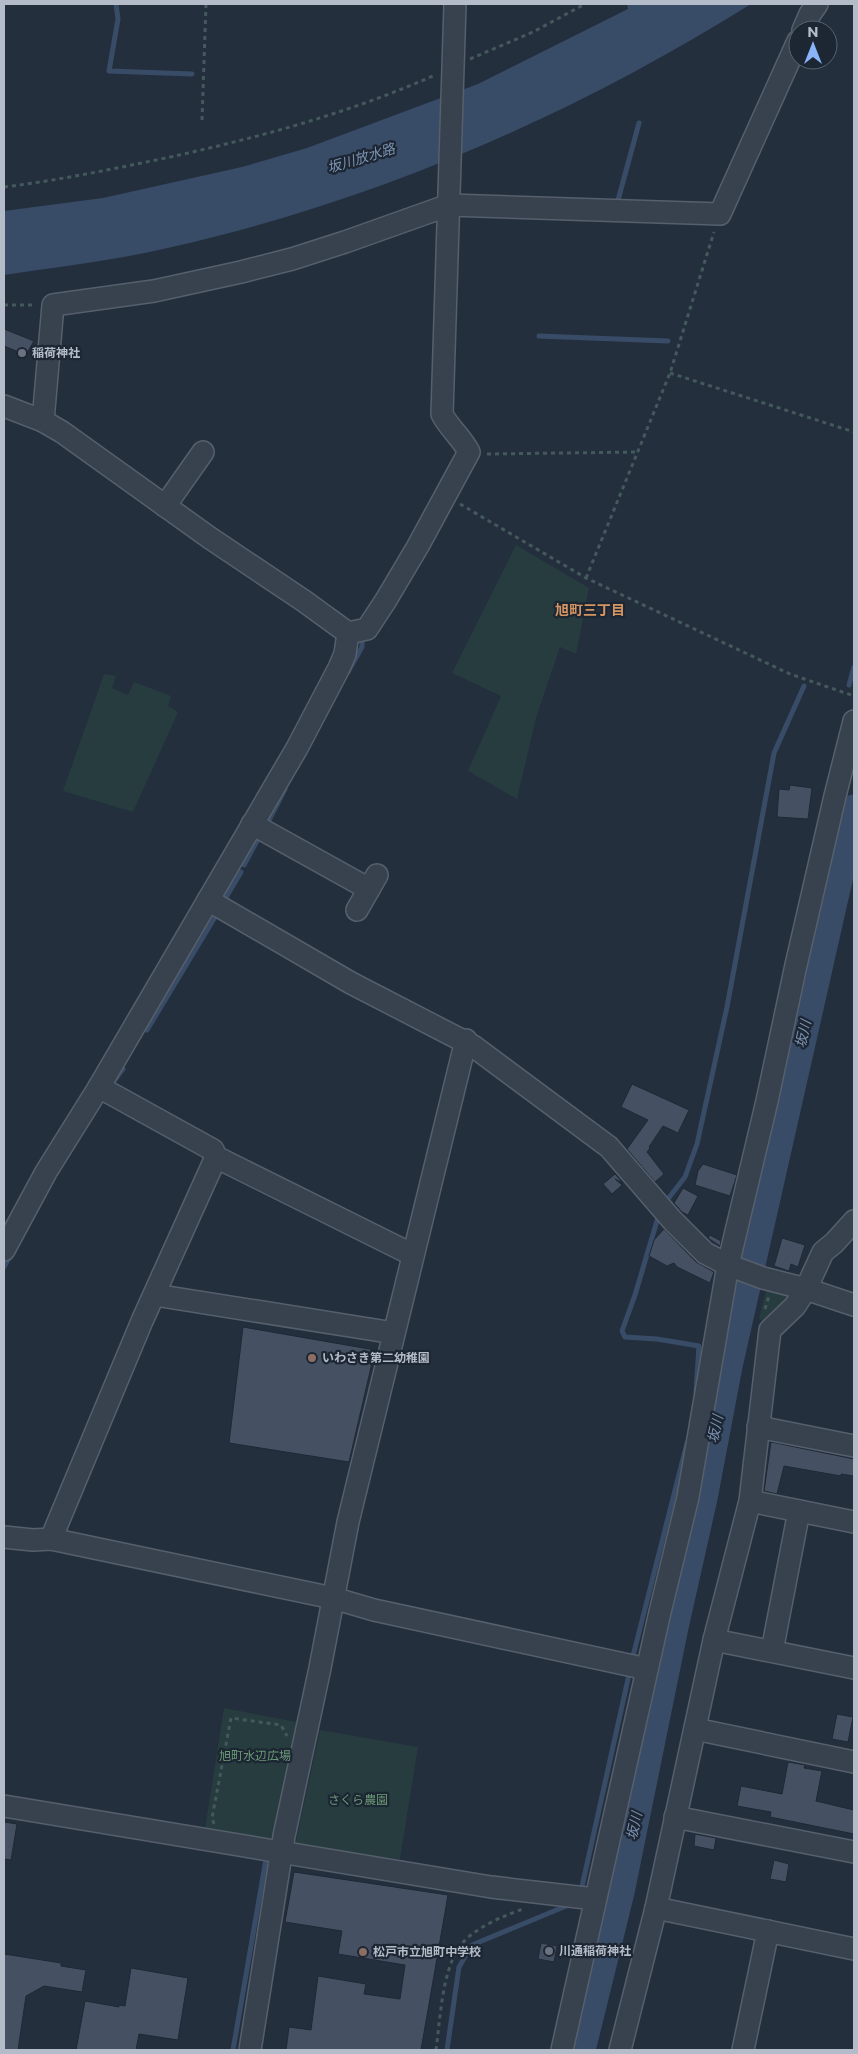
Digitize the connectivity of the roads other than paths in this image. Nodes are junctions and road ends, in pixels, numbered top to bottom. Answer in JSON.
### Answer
{"nodes":[{"id":1,"x":455,"y":4,"type":"edge"},
{"id":2,"x":818,"y":4,"type":"edge"},
{"id":3,"x":807,"y":20,"type":"edge"},
{"id":4,"x":788,"y":63,"type":"edge"},
{"id":5,"x":449,"y":203,"type":"junction"},
{"id":6,"x":4,"y":406,"type":"edge"},
{"id":7,"x":43,"y":421,"type":"junction"},
{"id":8,"x":203,"y":452,"type":"dead end"},
{"id":9,"x":166,"y":506,"type":"junction"},
{"id":10,"x":348,"y":634,"type":"junction"},
{"id":11,"x":854,"y":721,"type":"edge"},
{"id":12,"x":252,"y":824,"type":"junction"},
{"id":13,"x":208,"y":900,"type":"junction"},
{"id":14,"x":357,"y":910,"type":"dead end"},
{"id":15,"x":466,"y":1040,"type":"junction"},
{"id":16,"x":99,"y":1087,"type":"junction"},
{"id":17,"x":216,"y":1157,"type":"junction"},
{"id":18,"x":854,"y":1220,"type":"edge"},
{"id":19,"x":4,"y":1250,"type":"edge"},
{"id":20,"x":413,"y":1255,"type":"junction"},
{"id":21,"x":730,"y":1265,"type":"junction"},
{"id":22,"x":806,"y":1289,"type":"junction"},
{"id":23,"x":155,"y":1295,"type":"junction"},
{"id":24,"x":854,"y":1305,"type":"edge"},
{"id":25,"x":394,"y":1333,"type":"junction"},
{"id":26,"x":758,"y":1427,"type":"junction"},
{"id":27,"x":854,"y":1446,"type":"edge"},
{"id":28,"x":750,"y":1501,"type":"junction"},
{"id":29,"x":799,"y":1511,"type":"junction"},
{"id":30,"x":854,"y":1522,"type":"edge"},
{"id":31,"x":4,"y":1537,"type":"edge"},
{"id":32,"x":51,"y":1540,"type":"junction"},
{"id":33,"x":333,"y":1598,"type":"junction"},
{"id":34,"x":714,"y":1640,"type":"junction"},
{"id":35,"x":772,"y":1652,"type":"junction"},
{"id":36,"x":637,"y":1667,"type":"junction"},
{"id":37,"x":854,"y":1668,"type":"edge"},
{"id":38,"x":695,"y":1729,"type":"junction"},
{"id":39,"x":854,"y":1762,"type":"edge"},
{"id":40,"x":4,"y":1806,"type":"edge"},
{"id":41,"x":675,"y":1818,"type":"junction"},
{"id":42,"x":282,"y":1852,"type":"junction"},
{"id":43,"x":854,"y":1852,"type":"edge"},
{"id":44,"x":583,"y":1898,"type":"junction"},
{"id":45,"x":656,"y":1908,"type":"junction"},
{"id":46,"x":768,"y":1931,"type":"junction"},
{"id":47,"x":854,"y":1949,"type":"edge"},
{"id":48,"x":250,"y":2050,"type":"edge"},
{"id":49,"x":562,"y":2050,"type":"edge"},
{"id":50,"x":620,"y":2050,"type":"edge"},
{"id":51,"x":743,"y":2050,"type":"edge"}],
"edges":[{"from":1,"to":5,"type":"street"},
{"from":2,"to":3,"type":"street"},
{"from":4,"to":5,"type":"street"},
{"from":5,"to":7,"type":"street"},
{"from":5,"to":10,"type":"street"},
{"from":6,"to":7,"type":"street"},
{"from":7,"to":9,"type":"street"},
{"from":8,"to":9,"type":"street"},
{"from":9,"to":10,"type":"street"},
{"from":10,"to":12,"type":"street"},
{"from":11,"to":21,"type":"street"},
{"from":12,"to":13,"type":"street"},
{"from":12,"to":14,"type":"street"},
{"from":13,"to":15,"type":"street"},
{"from":13,"to":16,"type":"street"},
{"from":15,"to":20,"type":"street"},
{"from":15,"to":21,"type":"street"},
{"from":16,"to":17,"type":"street"},
{"from":16,"to":19,"type":"street"},
{"from":17,"to":20,"type":"street"},
{"from":17,"to":23,"type":"street"},
{"from":18,"to":22,"type":"street"},
{"from":20,"to":25,"type":"street"},
{"from":21,"to":22,"type":"street"},
{"from":21,"to":36,"type":"street"},
{"from":22,"to":24,"type":"street"},
{"from":22,"to":26,"type":"street"},
{"from":23,"to":25,"type":"street"},
{"from":23,"to":32,"type":"street"},
{"from":25,"to":33,"type":"street"},
{"from":26,"to":27,"type":"street"},
{"from":26,"to":28,"type":"street"},
{"from":28,"to":29,"type":"street"},
{"from":28,"to":34,"type":"street"},
{"from":29,"to":30,"type":"street"},
{"from":29,"to":35,"type":"street"},
{"from":31,"to":32,"type":"street"},
{"from":32,"to":33,"type":"street"},
{"from":33,"to":36,"type":"street"},
{"from":33,"to":42,"type":"street"},
{"from":34,"to":35,"type":"street"},
{"from":34,"to":38,"type":"street"},
{"from":35,"to":37,"type":"street"},
{"from":36,"to":44,"type":"street"},
{"from":38,"to":39,"type":"street"},
{"from":38,"to":41,"type":"street"},
{"from":40,"to":42,"type":"street"},
{"from":41,"to":43,"type":"street"},
{"from":41,"to":45,"type":"street"},
{"from":42,"to":44,"type":"street"},
{"from":42,"to":48,"type":"street"},
{"from":44,"to":49,"type":"street"},
{"from":45,"to":46,"type":"street"},
{"from":45,"to":50,"type":"street"},
{"from":46,"to":47,"type":"street"},
{"from":46,"to":51,"type":"street"}]}
